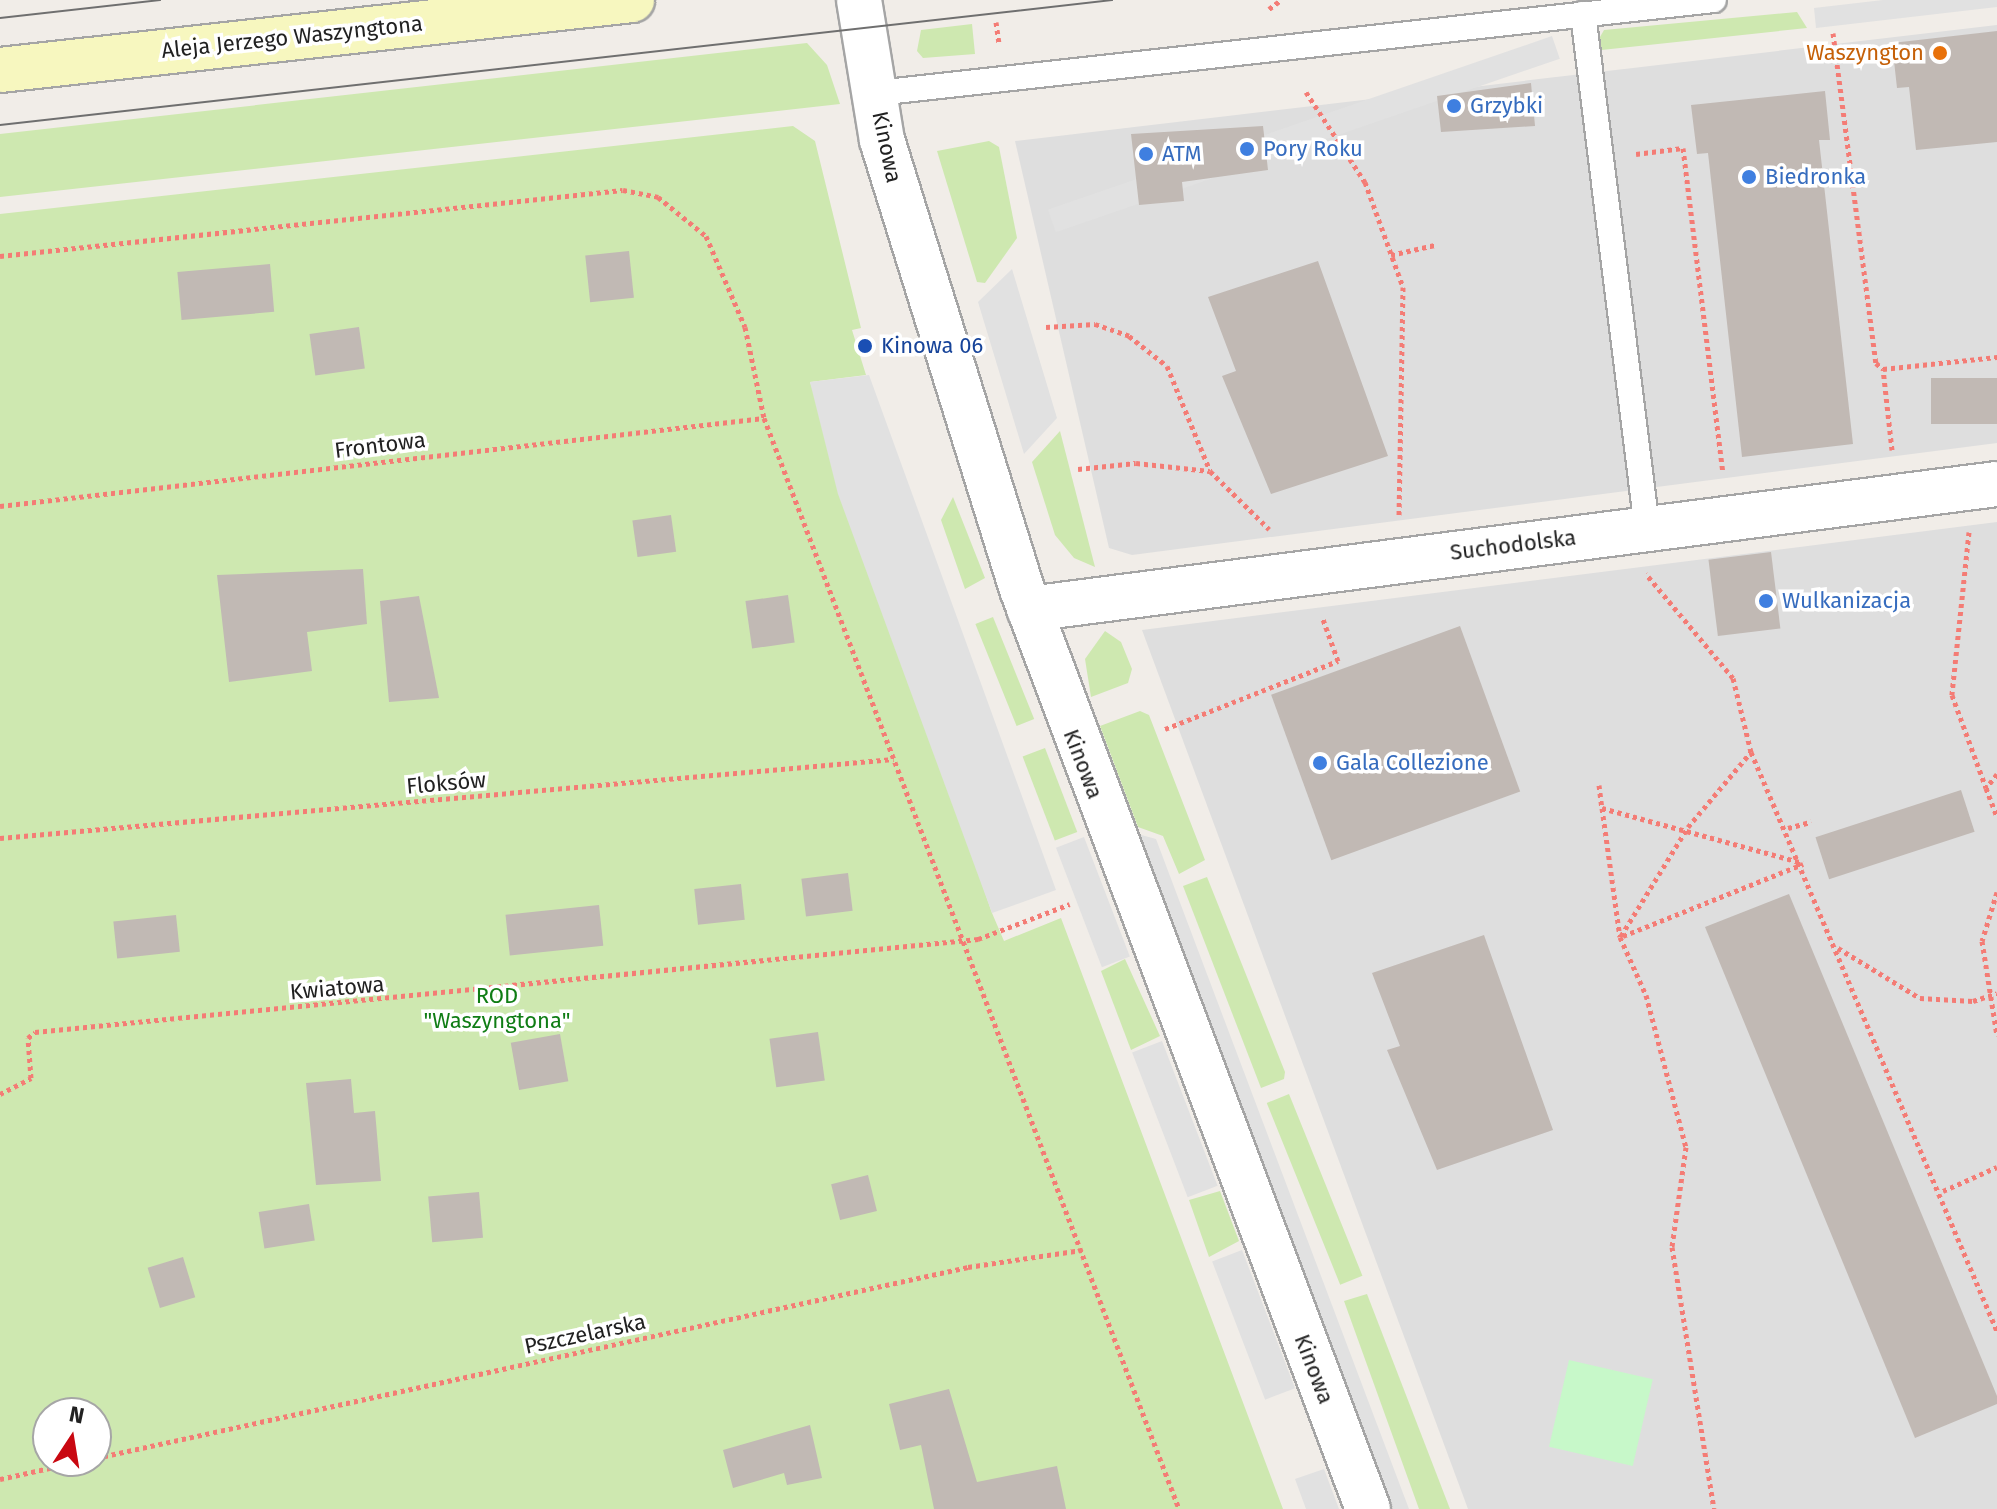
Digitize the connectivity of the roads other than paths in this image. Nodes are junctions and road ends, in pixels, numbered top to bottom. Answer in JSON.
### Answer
{"nodes":[{"id":1,"x":632,"y":0,"type":"edge"},
{"id":2,"x":859,"y":0,"type":"edge"},
{"id":3,"x":1714,"y":0,"type":"edge"},
{"id":4,"x":1583,"y":14,"type":"junction"},
{"id":5,"x":0,"y":70,"type":"edge"},
{"id":6,"x":877,"y":93,"type":"junction"},
{"id":7,"x":1997,"y":484,"type":"edge"},
{"id":8,"x":1643,"y":544,"type":"junction"},
{"id":9,"x":1029,"y":609,"type":"junction"},
{"id":10,"x":1368,"y":1509,"type":"edge"}],
"edges":[{"from":1,"to":5,"type":"main road","name":"Aleja Jerzego Waszyngtona"},
{"from":2,"to":6,"type":"street","name":"Kinowa"},
{"from":3,"to":4,"type":"lane"},
{"from":4,"to":6,"type":"lane"},
{"from":4,"to":8,"type":"lane"},
{"from":6,"to":9,"type":"street","name":"Kinowa"},
{"from":7,"to":8,"type":"street","name":"Suchodolska"},
{"from":8,"to":9,"type":"street","name":"Suchodolska"},
{"from":9,"to":10,"type":"street","name":"Kinowa"}]}
